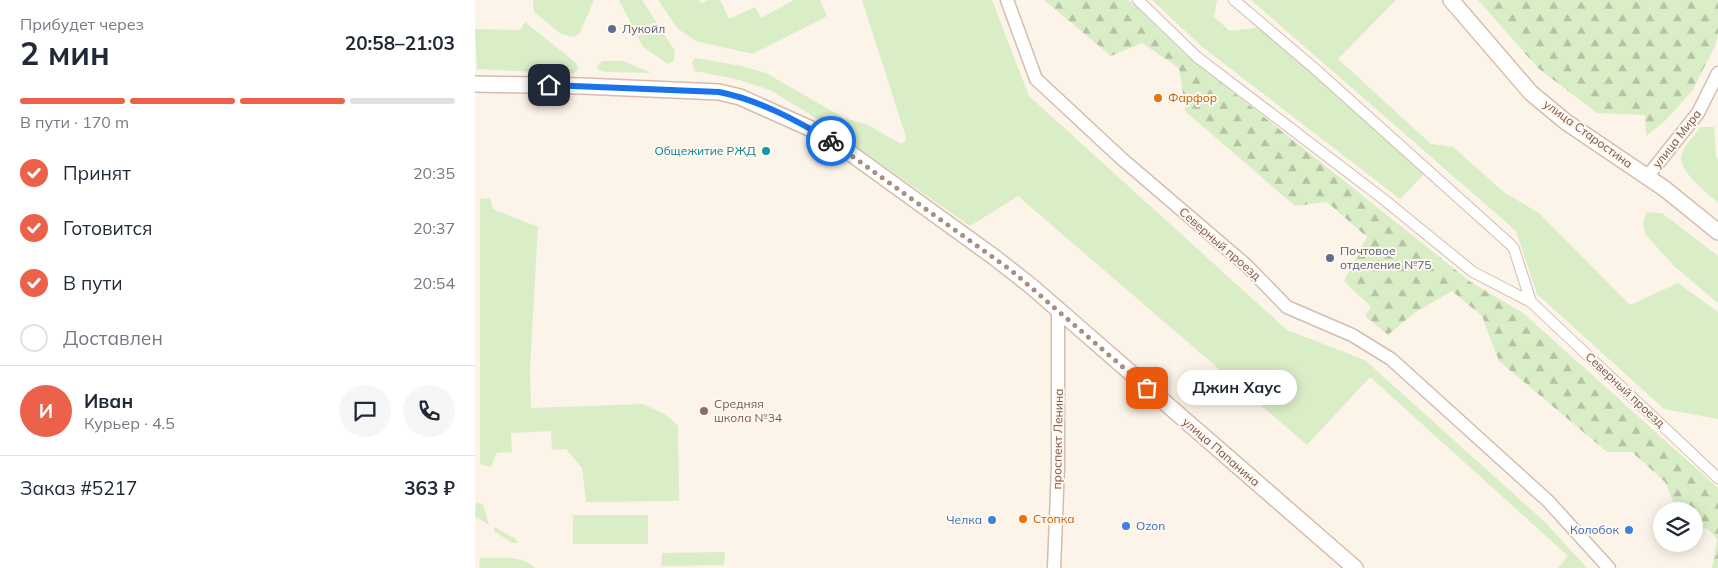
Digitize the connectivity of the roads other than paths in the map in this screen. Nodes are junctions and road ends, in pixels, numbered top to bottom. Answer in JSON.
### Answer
{"nodes":[{"id":1,"x":1007,"y":0,"type":"edge"},
{"id":2,"x":1138,"y":0,"type":"edge"},
{"id":3,"x":1234,"y":0,"type":"edge"},
{"id":4,"x":1451,"y":0,"type":"edge"},
{"id":5,"x":1718,"y":73,"type":"edge"},
{"id":6,"x":475,"y":84,"type":"edge"},
{"id":7,"x":1647,"y":176,"type":"junction"},
{"id":8,"x":1718,"y":232,"type":"edge"},
{"id":9,"x":1531,"y":302,"type":"junction"},
{"id":10,"x":1059,"y":310,"type":"junction"},
{"id":11,"x":1718,"y":478,"type":"edge"},
{"id":12,"x":1054,"y":568,"type":"edge"},
{"id":13,"x":1355,"y":568,"type":"edge"},
{"id":14,"x":1609,"y":568,"type":"edge"}],
"edges":[{"from":1,"to":14,"type":"street","name":"Северный проезд"},
{"from":2,"to":9,"type":"street","name":"Северный проезд"},
{"from":3,"to":9,"type":"street","name":"Северный проезд"},
{"from":4,"to":7,"type":"main road","name":"улица Старостина"},
{"from":5,"to":7,"type":"street","name":"улица Мира"},
{"from":6,"to":10,"type":"main road","name":"улица Папанина"},
{"from":7,"to":8,"type":"main road","name":"улица Старостина"},
{"from":9,"to":11,"type":"street","name":"Северный проезд"},
{"from":10,"to":12,"type":"street","name":"проспект Ленина"},
{"from":10,"to":13,"type":"main road","name":"улица Папанина"}]}
